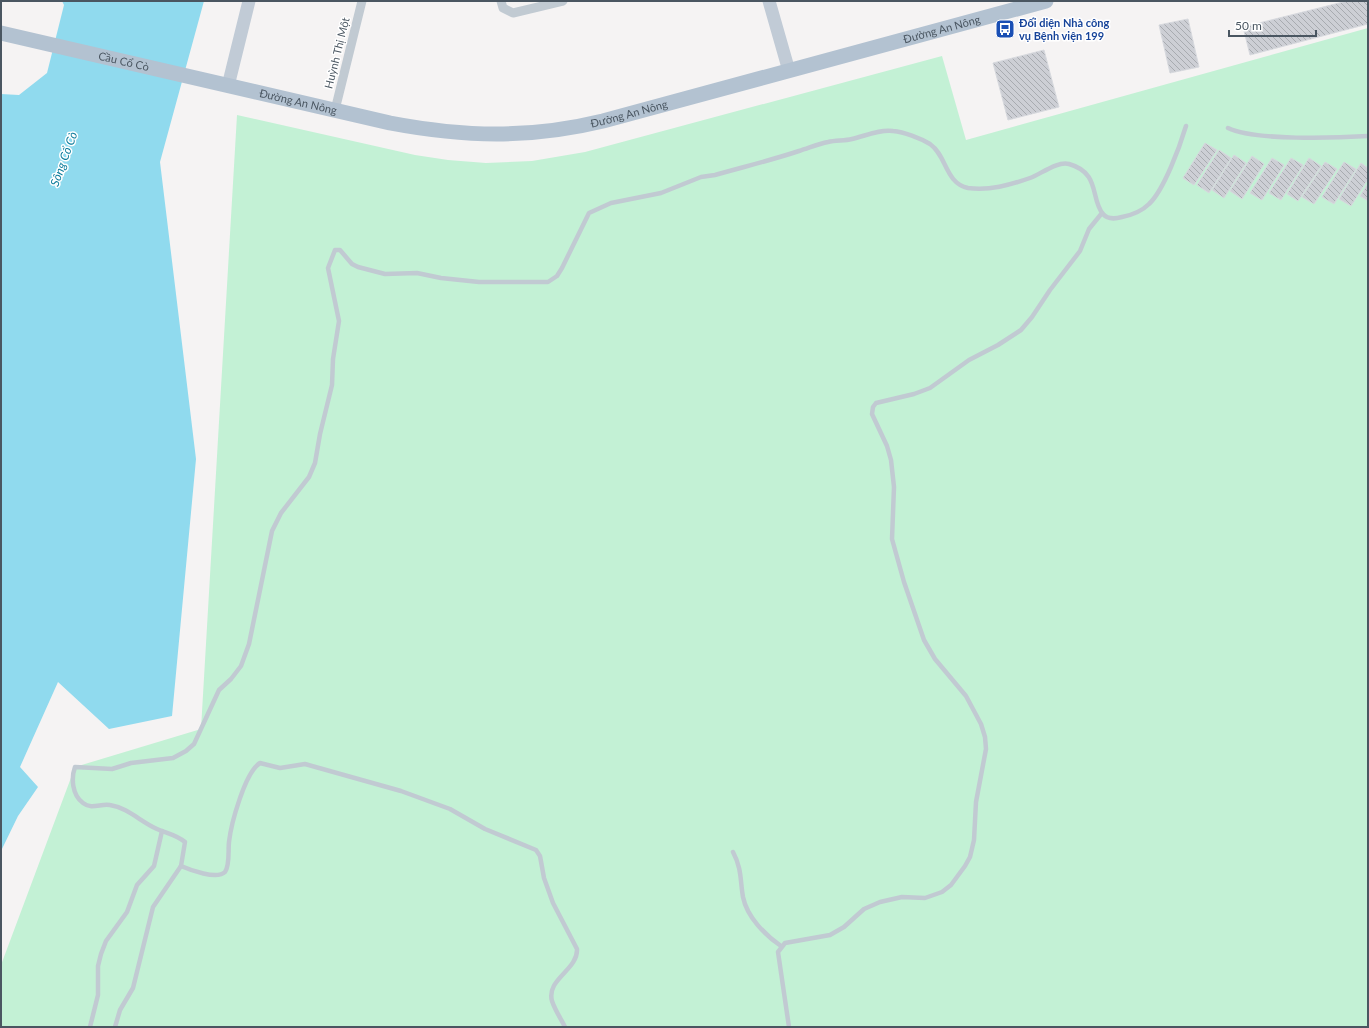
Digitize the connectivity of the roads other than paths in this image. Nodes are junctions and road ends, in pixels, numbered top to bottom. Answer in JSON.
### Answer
{"nodes":[{"id":1,"x":249,"y":1,"type":"edge"},
{"id":2,"x":362,"y":1,"type":"edge"},
{"id":3,"x":501,"y":1,"type":"edge"},
{"id":4,"x":563,"y":1,"type":"edge"},
{"id":5,"x":769,"y":1,"type":"edge"},
{"id":6,"x":1046,"y":1,"type":"edge"},
{"id":7,"x":1,"y":33,"type":"edge"},
{"id":8,"x":789,"y":71,"type":"junction"},
{"id":9,"x":205,"y":80,"type":"joint"},
{"id":10,"x":228,"y":86,"type":"junction"},
{"id":11,"x":335,"y":110,"type":"junction"},
{"id":12,"x":1186,"y":126,"type":"dead end"},
{"id":13,"x":1228,"y":128,"type":"dead end"},
{"id":14,"x":1368,"y":136,"type":"edge"},
{"id":15,"x":1102,"y":213,"type":"junction"},
{"id":16,"x":162,"y":831,"type":"junction"},
{"id":17,"x":733,"y":852,"type":"dead end"},
{"id":18,"x":181,"y":866,"type":"junction"},
{"id":19,"x":781,"y":946,"type":"junction"},
{"id":20,"x":90,"y":1027,"type":"edge"},
{"id":21,"x":115,"y":1027,"type":"edge"},
{"id":22,"x":564,"y":1027,"type":"edge"},
{"id":23,"x":789,"y":1027,"type":"edge"}],
"edges":[{"from":1,"to":10,"type":"street"},
{"from":2,"to":11,"type":"street","name":"Huỳnh Thị Một"},
{"from":3,"to":4,"type":"street"},
{"from":5,"to":8,"type":"street"},
{"from":6,"to":8,"type":"main road","name":"Đường An Nông"},
{"from":7,"to":9,"type":"main road","name":"Cầu Cổ Cò"},
{"from":8,"to":11,"type":"main road","name":"Đường An Nông"},
{"from":9,"to":10,"type":"main road","name":"Đường An Nông"},
{"from":10,"to":11,"type":"main road","name":"Đường An Nông"},
{"from":12,"to":15,"type":"lane"},
{"from":13,"to":14,"type":"lane"},
{"from":15,"to":16,"type":"lane"},
{"from":15,"to":19,"type":"lane"},
{"from":16,"to":18,"type":"lane"},
{"from":16,"to":20,"type":"lane"},
{"from":17,"to":19,"type":"lane"},
{"from":18,"to":21,"type":"lane"},
{"from":18,"to":22,"type":"lane"},
{"from":19,"to":23,"type":"lane"}]}
